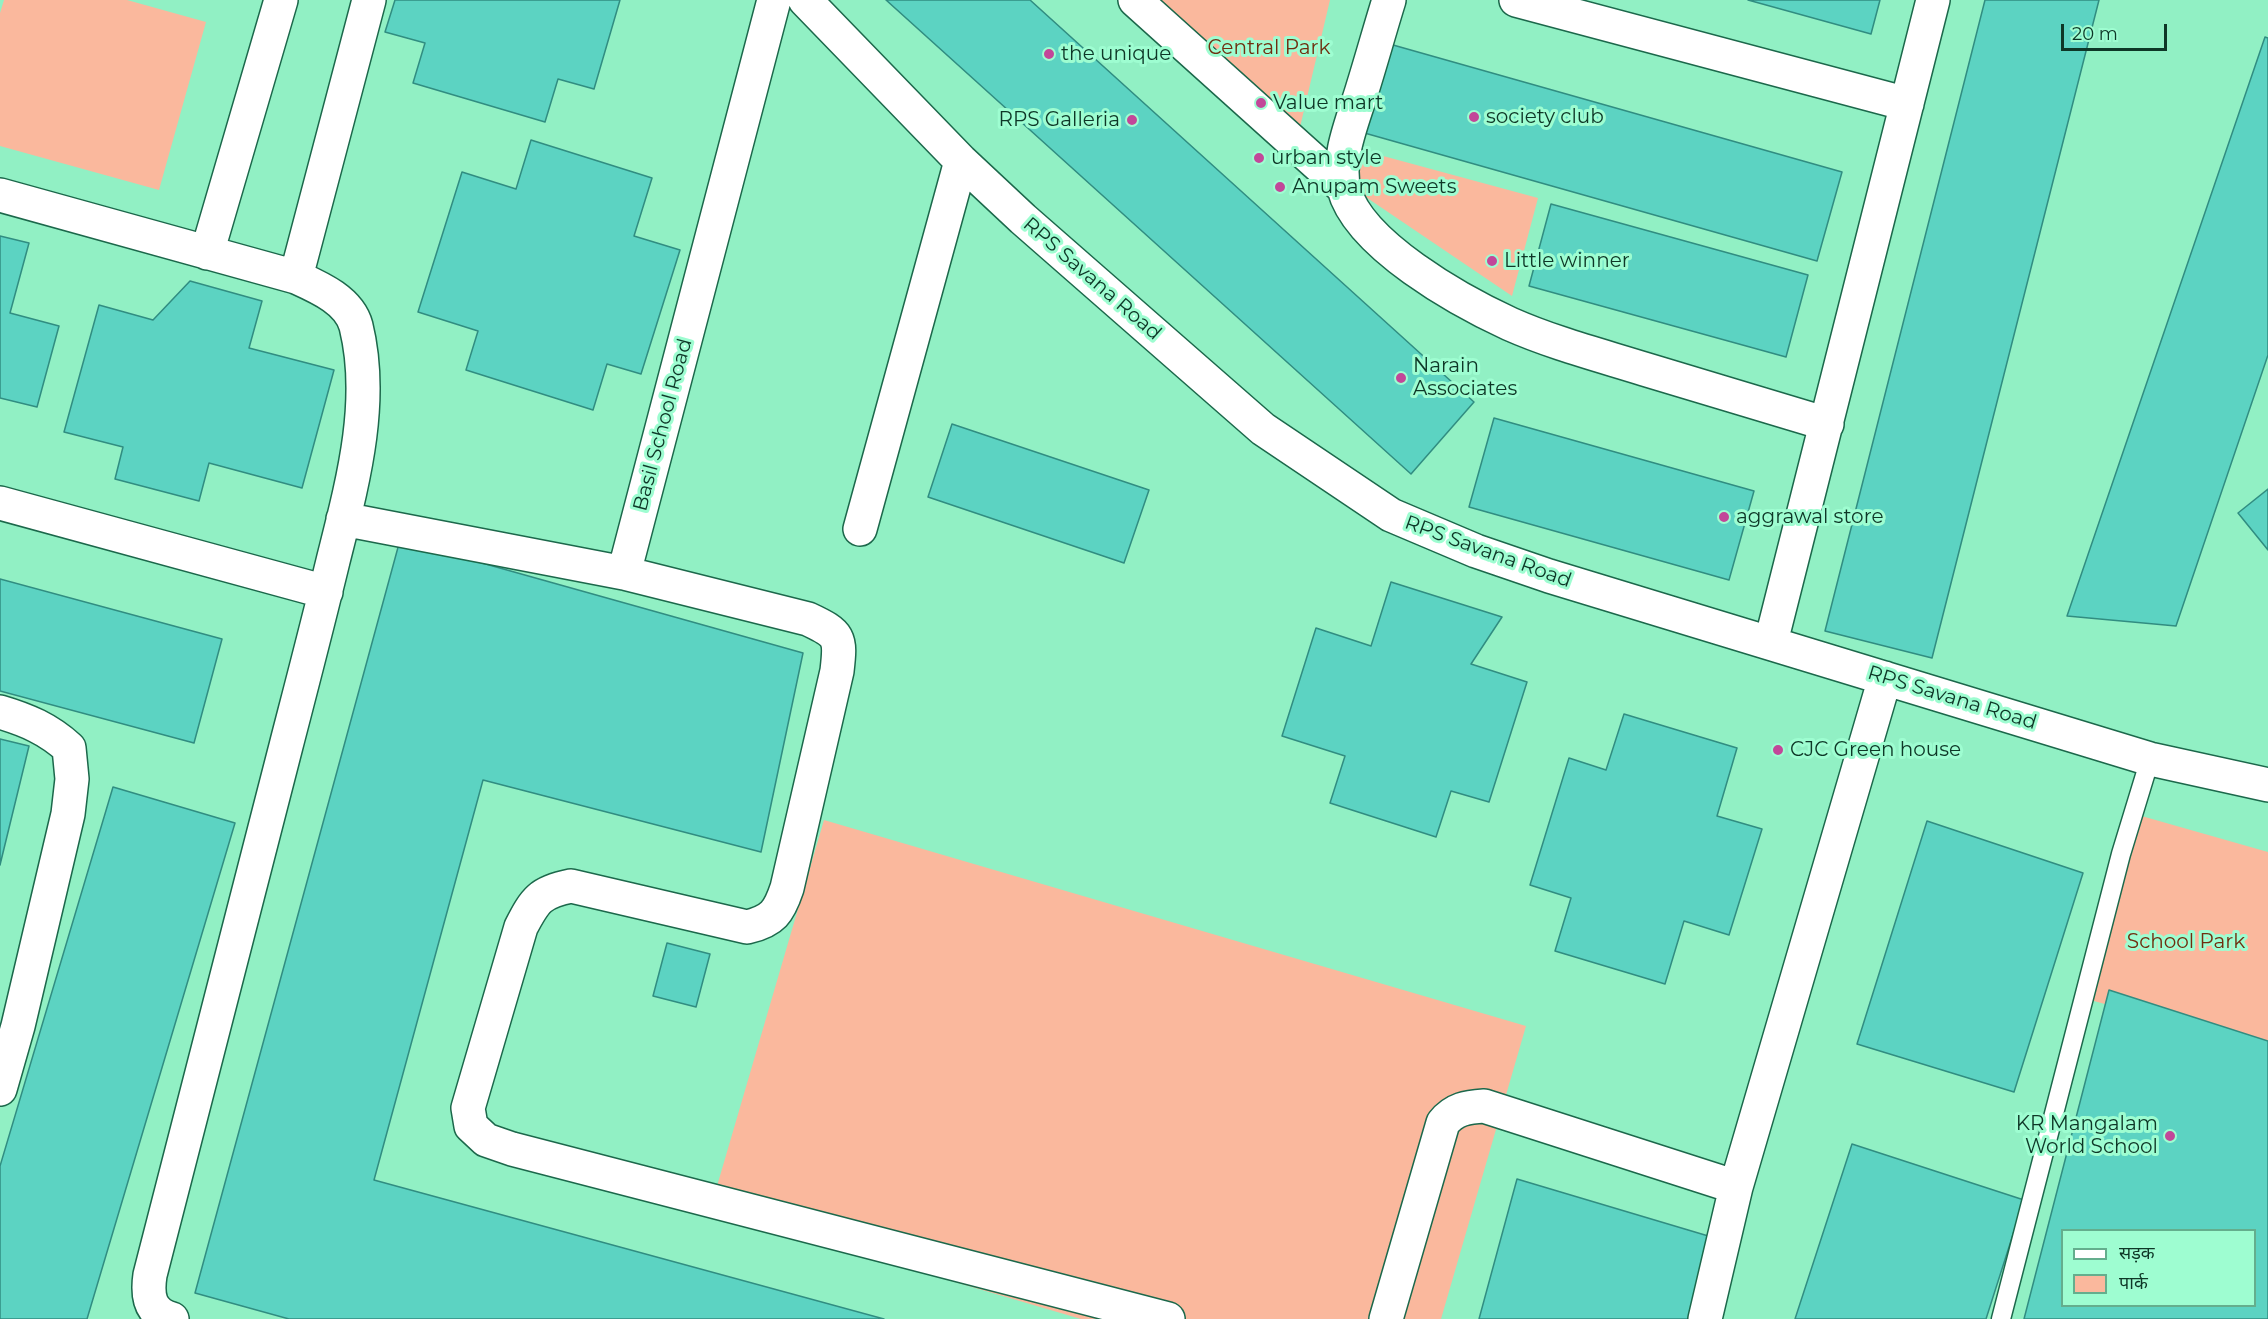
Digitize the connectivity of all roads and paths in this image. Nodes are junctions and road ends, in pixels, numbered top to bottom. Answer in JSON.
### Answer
{"nodes":[{"id":1,"x":281,"y":0,"type":"edge"},
{"id":2,"x":369,"y":0,"type":"edge"},
{"id":3,"x":774,"y":0,"type":"edge"},
{"id":4,"x":805,"y":0,"type":"edge"},
{"id":5,"x":1135,"y":0,"type":"edge"},
{"id":6,"x":1389,"y":0,"type":"edge"},
{"id":7,"x":1515,"y":0,"type":"edge"},
{"id":8,"x":1934,"y":0,"type":"edge"},
{"id":9,"x":1907,"y":104,"type":"junction"},
{"id":10,"x":961,"y":161,"type":"junction"},
{"id":11,"x":1344,"y":188,"type":"junction"},
{"id":12,"x":0,"y":195,"type":"edge"},
{"id":13,"x":207,"y":253,"type":"junction"},
{"id":14,"x":296,"y":278,"type":"junction"},
{"id":15,"x":1827,"y":424,"type":"junction"},
{"id":16,"x":0,"y":503,"type":"edge"},
{"id":17,"x":343,"y":519,"type":"junction"},
{"id":18,"x":861,"y":529,"type":"dead end"},
{"id":19,"x":624,"y":573,"type":"junction"},
{"id":20,"x":326,"y":592,"type":"junction"},
{"id":21,"x":1771,"y":642,"type":"junction"},
{"id":22,"x":1885,"y":678,"type":"junction"},
{"id":23,"x":0,"y":712,"type":"edge"},
{"id":24,"x":2150,"y":759,"type":"junction"},
{"id":25,"x":2268,"y":785,"type":"edge"},
{"id":26,"x":9,"y":1024,"type":"edge"},
{"id":27,"x":0,"y":1089,"type":"edge"},
{"id":28,"x":1736,"y":1187,"type":"junction"},
{"id":29,"x":171,"y":1319,"type":"edge"},
{"id":30,"x":1168,"y":1319,"type":"edge"},
{"id":31,"x":1386,"y":1319,"type":"edge"},
{"id":32,"x":1705,"y":1319,"type":"edge"},
{"id":33,"x":2001,"y":1319,"type":"edge"}],
"edges":[{"from":1,"to":13,"type":"street"},
{"from":2,"to":14,"type":"street"},
{"from":3,"to":19,"type":"street","name":"Basil School Road"},
{"from":4,"to":10,"type":"street","name":"RPS Savana Road"},
{"from":5,"to":11,"type":"street"},
{"from":6,"to":11,"type":"street"},
{"from":7,"to":9,"type":"street"},
{"from":8,"to":9,"type":"street"},
{"from":9,"to":15,"type":"street"},
{"from":10,"to":18,"type":"street"},
{"from":10,"to":21,"type":"street","name":"RPS Savana Road"},
{"from":11,"to":15,"type":"street"},
{"from":12,"to":13,"type":"street"},
{"from":13,"to":14,"type":"street"},
{"from":14,"to":17,"type":"street"},
{"from":15,"to":21,"type":"street"},
{"from":16,"to":20,"type":"street"},
{"from":17,"to":19,"type":"street"},
{"from":17,"to":20,"type":"street"},
{"from":19,"to":30,"type":"street"},
{"from":20,"to":29,"type":"street"},
{"from":21,"to":22,"type":"street","name":"RPS Savana Road"},
{"from":22,"to":24,"type":"street","name":"RPS Savana Road"},
{"from":22,"to":28,"type":"street"},
{"from":23,"to":26,"type":"street"},
{"from":24,"to":25,"type":"street","name":"RPS Savana Road"},
{"from":24,"to":33,"type":"lane"},
{"from":26,"to":27,"type":"street"},
{"from":28,"to":31,"type":"street"},
{"from":28,"to":32,"type":"street"}]}
